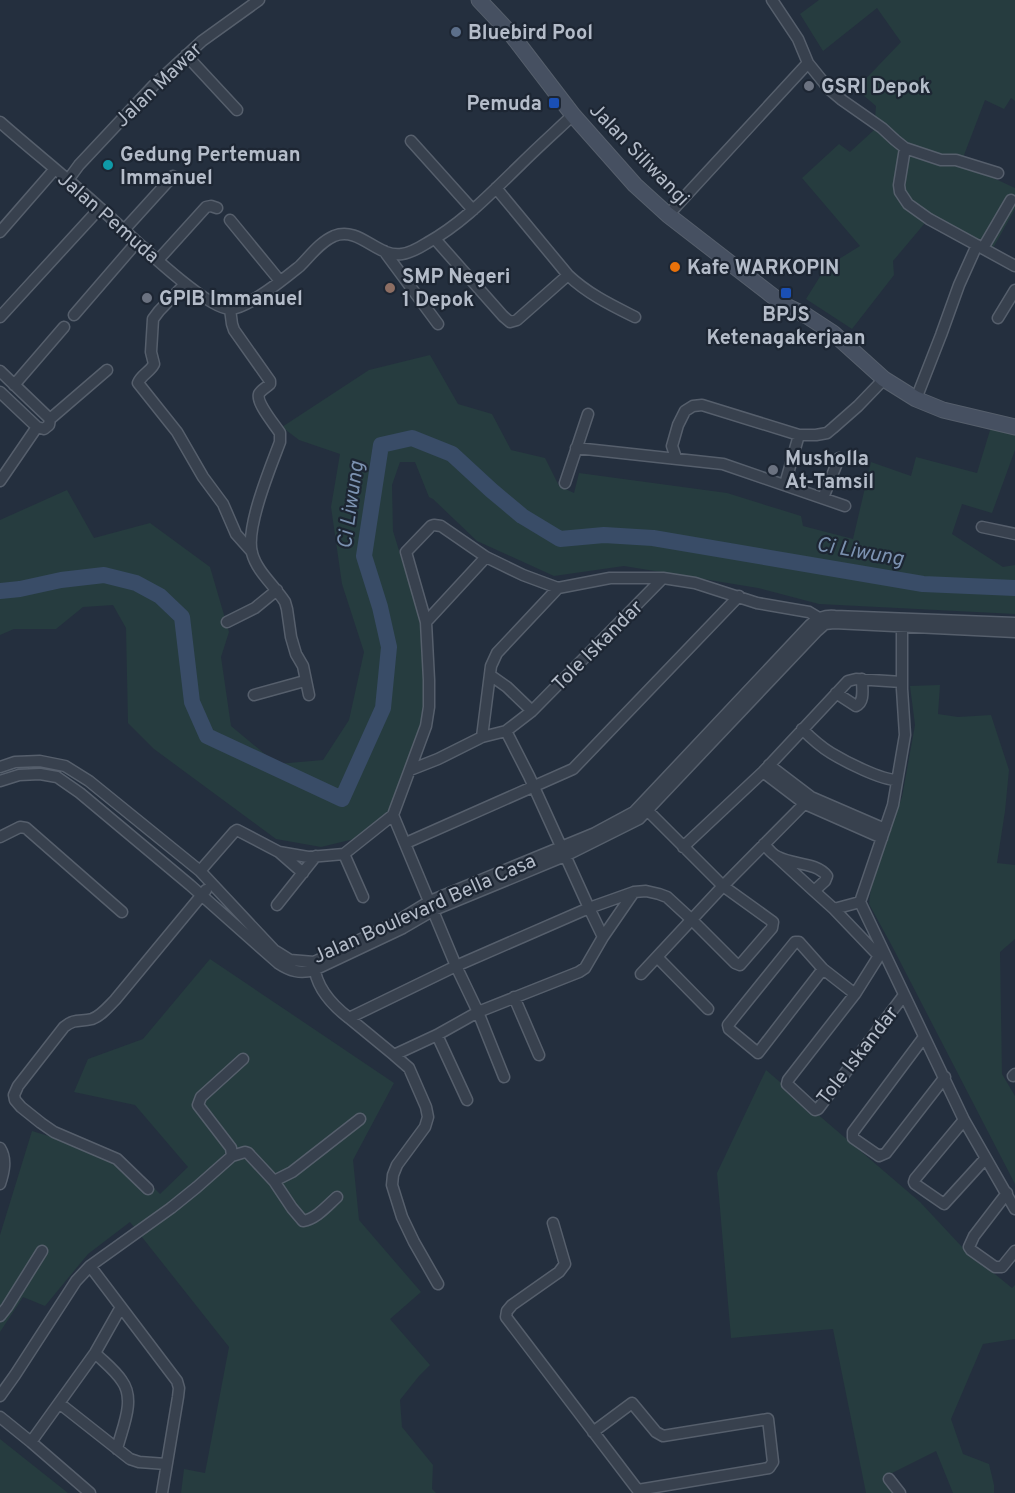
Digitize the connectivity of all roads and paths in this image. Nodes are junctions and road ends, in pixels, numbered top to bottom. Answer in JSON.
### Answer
{"nodes":[{"id":1,"x":258,"y":0,"type":"edge"},
{"id":2,"x":478,"y":0,"type":"edge"},
{"id":3,"x":772,"y":0,"type":"edge"},
{"id":4,"x":186,"y":55,"type":"junction"},
{"id":5,"x":808,"y":63,"type":"junction"},
{"id":6,"x":237,"y":111,"type":"dead end"},
{"id":7,"x":573,"y":115,"type":"junction"},
{"id":8,"x":0,"y":122,"type":"edge"},
{"id":9,"x":411,"y":141,"type":"dead end"},
{"id":10,"x":905,"y":148,"type":"junction"},
{"id":11,"x":54,"y":170,"type":"junction"},
{"id":12,"x":998,"y":173,"type":"dead end"},
{"id":13,"x":172,"y":176,"type":"dead end"},
{"id":14,"x":68,"y":180,"type":"junction"},
{"id":15,"x":496,"y":189,"type":"junction"},
{"id":16,"x":1011,"y":200,"type":"dead end"},
{"id":17,"x":100,"y":208,"type":"junction"},
{"id":18,"x":217,"y":208,"type":"dead end"},
{"id":19,"x":473,"y":210,"type":"junction"},
{"id":20,"x":668,"y":215,"type":"junction"},
{"id":21,"x":230,"y":220,"type":"dead end"},
{"id":22,"x":124,"y":230,"type":"junction"},
{"id":23,"x":0,"y":232,"type":"edge"},
{"id":24,"x":435,"y":238,"type":"junction"},
{"id":25,"x":137,"y":242,"type":"junction"},
{"id":26,"x":980,"y":247,"type":"junction"},
{"id":27,"x":384,"y":251,"type":"junction"},
{"id":28,"x":158,"y":260,"type":"junction"},
{"id":29,"x":1015,"y":266,"type":"edge"},
{"id":30,"x":568,"y":275,"type":"junction"},
{"id":31,"x":280,"y":281,"type":"junction"},
{"id":32,"x":185,"y":284,"type":"junction"},
{"id":33,"x":1015,"y":290,"type":"edge"},
{"id":34,"x":230,"y":309,"type":"junction"},
{"id":35,"x":74,"y":315,"type":"dead end"},
{"id":36,"x":0,"y":317,"type":"edge"},
{"id":37,"x":635,"y":317,"type":"dead end"},
{"id":38,"x":998,"y":318,"type":"dead end"},
{"id":39,"x":438,"y":324,"type":"dead end"},
{"id":40,"x":64,"y":327,"type":"dead end"},
{"id":41,"x":107,"y":370,"type":"dead end"},
{"id":42,"x":0,"y":371,"type":"edge"},
{"id":43,"x":884,"y":379,"type":"junction"},
{"id":44,"x":14,"y":385,"type":"junction"},
{"id":45,"x":0,"y":392,"type":"edge"},
{"id":46,"x":916,"y":399,"type":"junction"},
{"id":47,"x":588,"y":414,"type":"dead end"},
{"id":48,"x":50,"y":419,"type":"junction"},
{"id":49,"x":37,"y":427,"type":"junction"},
{"id":50,"x":1015,"y":427,"type":"edge"},
{"id":51,"x":799,"y":435,"type":"junction"},
{"id":52,"x":576,"y":448,"type":"junction"},
{"id":53,"x":676,"y":458,"type":"junction"},
{"id":54,"x":839,"y":458,"type":"dead end"},
{"id":55,"x":0,"y":482,"type":"edge"},
{"id":56,"x":565,"y":483,"type":"dead end"},
{"id":57,"x":785,"y":484,"type":"junction"},
{"id":58,"x":823,"y":498,"type":"junction"},
{"id":59,"x":845,"y":506,"type":"dead end"},
{"id":60,"x":982,"y":527,"type":"dead end"},
{"id":61,"x":1015,"y":534,"type":"edge"},
{"id":62,"x":252,"y":552,"type":"junction"},
{"id":63,"x":486,"y":557,"type":"junction"},
{"id":64,"x":663,"y":578,"type":"junction"},
{"id":65,"x":558,"y":588,"type":"junction"},
{"id":66,"x":277,"y":590,"type":"junction"},
{"id":67,"x":739,"y":596,"type":"junction"},
{"id":68,"x":822,"y":621,"type":"junction"},
{"id":69,"x":227,"y":622,"type":"dead end"},
{"id":70,"x":426,"y":622,"type":"junction"},
{"id":71,"x":902,"y":623,"type":"junction"},
{"id":72,"x":1015,"y":623,"type":"edge"},
{"id":73,"x":1015,"y":632,"type":"edge"},
{"id":74,"x":490,"y":675,"type":"junction"},
{"id":75,"x":862,"y":679,"type":"junction"},
{"id":76,"x":306,"y":682,"type":"junction"},
{"id":77,"x":902,"y":682,"type":"junction"},
{"id":78,"x":836,"y":693,"type":"junction"},
{"id":79,"x":254,"y":695,"type":"dead end"},
{"id":80,"x":309,"y":695,"type":"dead end"},
{"id":81,"x":532,"y":711,"type":"junction"},
{"id":82,"x":802,"y":729,"type":"junction"},
{"id":83,"x":507,"y":731,"type":"junction"},
{"id":84,"x":482,"y":737,"type":"junction"},
{"id":85,"x":0,"y":767,"type":"edge"},
{"id":86,"x":766,"y":769,"type":"junction"},
{"id":87,"x":410,"y":770,"type":"junction"},
{"id":88,"x":897,"y":780,"type":"junction"},
{"id":89,"x":0,"y":781,"type":"edge"},
{"id":90,"x":534,"y":787,"type":"junction"},
{"id":91,"x":808,"y":800,"type":"junction"},
{"id":92,"x":644,"y":807,"type":"junction"},
{"id":93,"x":393,"y":815,"type":"junction"},
{"id":94,"x":883,"y":834,"type":"junction"},
{"id":95,"x":0,"y":837,"type":"edge"},
{"id":96,"x":406,"y":843,"type":"junction"},
{"id":97,"x":764,"y":844,"type":"junction"},
{"id":98,"x":683,"y":847,"type":"junction"},
{"id":99,"x":563,"y":851,"type":"junction"},
{"id":100,"x":279,"y":852,"type":"junction"},
{"id":101,"x":344,"y":854,"type":"junction"},
{"id":102,"x":316,"y":856,"type":"junction"},
{"id":103,"x":777,"y":857,"type":"junction"},
{"id":104,"x":200,"y":871,"type":"junction"},
{"id":105,"x":303,"y":873,"type":"junction"},
{"id":106,"x":211,"y":883,"type":"junction"},
{"id":107,"x":723,"y":886,"type":"junction"},
{"id":108,"x":814,"y":891,"type":"junction"},
{"id":109,"x":634,"y":892,"type":"junction"},
{"id":110,"x":202,"y":895,"type":"junction"},
{"id":111,"x":363,"y":897,"type":"dead end"},
{"id":112,"x":860,"y":902,"type":"junction"},
{"id":113,"x":277,"y":905,"type":"dead end"},
{"id":114,"x":432,"y":906,"type":"junction"},
{"id":115,"x":589,"y":908,"type":"junction"},
{"id":116,"x":834,"y":909,"type":"junction"},
{"id":117,"x":122,"y":912,"type":"dead end"},
{"id":118,"x":692,"y":920,"type":"junction"},
{"id":119,"x":603,"y":937,"type":"junction"},
{"id":120,"x":881,"y":953,"type":"junction"},
{"id":121,"x":657,"y":957,"type":"junction"},
{"id":122,"x":314,"y":966,"type":"junction"},
{"id":123,"x":456,"y":966,"type":"junction"},
{"id":124,"x":823,"y":969,"type":"junction"},
{"id":125,"x":641,"y":974,"type":"dead end"},
{"id":126,"x":855,"y":994,"type":"junction"},
{"id":127,"x":904,"y":995,"type":"junction"},
{"id":128,"x":514,"y":997,"type":"junction"},
{"id":129,"x":708,"y":1009,"type":"dead end"},
{"id":130,"x":478,"y":1012,"type":"junction"},
{"id":131,"x":349,"y":1018,"type":"junction"},
{"id":132,"x":437,"y":1035,"type":"junction"},
{"id":133,"x":924,"y":1037,"type":"junction"},
{"id":134,"x":394,"y":1054,"type":"junction"},
{"id":135,"x":539,"y":1054,"type":"dead end"},
{"id":136,"x":243,"y":1059,"type":"dead end"},
{"id":137,"x":504,"y":1077,"type":"dead end"},
{"id":138,"x":945,"y":1077,"type":"junction"},
{"id":139,"x":467,"y":1100,"type":"dead end"},
{"id":140,"x":360,"y":1119,"type":"dead end"},
{"id":141,"x":964,"y":1120,"type":"junction"},
{"id":142,"x":0,"y":1148,"type":"edge"},
{"id":143,"x":232,"y":1156,"type":"junction"},
{"id":144,"x":985,"y":1159,"type":"junction"},
{"id":145,"x":274,"y":1181,"type":"junction"},
{"id":146,"x":0,"y":1184,"type":"edge"},
{"id":147,"x":148,"y":1189,"type":"dead end"},
{"id":148,"x":1007,"y":1193,"type":"junction"},
{"id":149,"x":337,"y":1197,"type":"dead end"},
{"id":150,"x":1015,"y":1209,"type":"edge"},
{"id":151,"x":553,"y":1223,"type":"dead end"},
{"id":152,"x":42,"y":1251,"type":"dead end"},
{"id":153,"x":1015,"y":1251,"type":"edge"},
{"id":154,"x":90,"y":1266,"type":"junction"},
{"id":155,"x":438,"y":1284,"type":"dead end"},
{"id":156,"x":121,"y":1307,"type":"junction"},
{"id":157,"x":0,"y":1316,"type":"edge"},
{"id":158,"x":95,"y":1353,"type":"junction"},
{"id":159,"x":0,"y":1396,"type":"edge"},
{"id":160,"x":59,"y":1403,"type":"junction"},
{"id":161,"x":0,"y":1417,"type":"edge"},
{"id":162,"x":593,"y":1432,"type":"junction"},
{"id":163,"x":31,"y":1442,"type":"junction"},
{"id":164,"x":117,"y":1449,"type":"junction"},
{"id":165,"x":166,"y":1464,"type":"junction"},
{"id":166,"x":889,"y":1479,"type":"dead end"},
{"id":167,"x":639,"y":1491,"type":"edge"},
{"id":168,"x":90,"y":1493,"type":"edge"},
{"id":169,"x":162,"y":1493,"type":"edge"},
{"id":170,"x":900,"y":1493,"type":"edge"}],
"edges":[{"from":1,"to":4,"type":"street","name":"Jalan Mawar"},
{"from":2,"to":7,"type":"main road","name":"Jalan Siliwangi"},
{"from":3,"to":5,"type":"street"},
{"from":4,"to":6,"type":"street"},
{"from":4,"to":14,"type":"street","name":"Jalan Mawar"},
{"from":5,"to":10,"type":"street"},
{"from":5,"to":20,"type":"street"},
{"from":7,"to":15,"type":"street"},
{"from":7,"to":20,"type":"main road","name":"Jalan Siliwangi"},
{"from":8,"to":11,"type":"street","name":"Jalan Pemuda"},
{"from":9,"to":19,"type":"street"},
{"from":10,"to":12,"type":"street"},
{"from":10,"to":26,"type":"street"},
{"from":11,"to":14,"type":"street","name":"Jalan Pemuda"},
{"from":11,"to":23,"type":"street"},
{"from":13,"to":22,"type":"street"},
{"from":14,"to":17,"type":"street","name":"Jalan Pemuda"},
{"from":15,"to":19,"type":"street"},
{"from":15,"to":30,"type":"street"},
{"from":16,"to":26,"type":"street"},
{"from":17,"to":22,"type":"street","name":"Jalan Pemuda"},
{"from":17,"to":36,"type":"street"},
{"from":18,"to":28,"type":"street"},
{"from":19,"to":24,"type":"street"},
{"from":20,"to":43,"type":"main road","name":"Jalan Siliwangi"},
{"from":21,"to":31,"type":"street"},
{"from":22,"to":25,"type":"street","name":"Jalan Pemuda"},
{"from":24,"to":27,"type":"street"},
{"from":24,"to":30,"type":"street"},
{"from":25,"to":28,"type":"street","name":"Jalan Pemuda"},
{"from":25,"to":35,"type":"street"},
{"from":26,"to":29,"type":"street"},
{"from":26,"to":46,"type":"street"},
{"from":27,"to":31,"type":"street"},
{"from":27,"to":39,"type":"street"},
{"from":28,"to":32,"type":"street","name":"Jalan Pemuda"},
{"from":30,"to":37,"type":"street"},
{"from":31,"to":34,"type":"street"},
{"from":32,"to":34,"type":"street","name":"Jalan Pemuda"},
{"from":32,"to":62,"type":"street"},
{"from":33,"to":38,"type":"street"},
{"from":34,"to":62,"type":"street"},
{"from":40,"to":44,"type":"street"},
{"from":41,"to":48,"type":"street"},
{"from":42,"to":44,"type":"street"},
{"from":43,"to":46,"type":"main road","name":"Jalan Siliwangi"},
{"from":43,"to":51,"type":"street"},
{"from":44,"to":48,"type":"street"},
{"from":45,"to":49,"type":"street"},
{"from":46,"to":50,"type":"main road","name":"Jalan Siliwangi"},
{"from":47,"to":52,"type":"street"},
{"from":48,"to":49,"type":"street"},
{"from":49,"to":55,"type":"street"},
{"from":51,"to":53,"type":"street"},
{"from":51,"to":57,"type":"street"},
{"from":52,"to":53,"type":"street"},
{"from":52,"to":56,"type":"street"},
{"from":53,"to":57,"type":"street"},
{"from":54,"to":58,"type":"street"},
{"from":57,"to":58,"type":"street"},
{"from":58,"to":59,"type":"street"},
{"from":60,"to":61,"type":"street"},
{"from":62,"to":66,"type":"street"},
{"from":63,"to":65,"type":"street"},
{"from":63,"to":70,"type":"street"},
{"from":63,"to":70,"type":"street"},
{"from":64,"to":65,"type":"street"},
{"from":64,"to":67,"type":"street"},
{"from":64,"to":81,"type":"street","name":"Tole Iskandar"},
{"from":65,"to":74,"type":"street"},
{"from":66,"to":69,"type":"street"},
{"from":66,"to":76,"type":"street"},
{"from":67,"to":68,"type":"street"},
{"from":67,"to":90,"type":"street"},
{"from":68,"to":71,"type":"street"},
{"from":68,"to":92,"type":"street","name":"Jalan Boulevard Bella Casa"},
{"from":70,"to":87,"type":"street"},
{"from":71,"to":72,"type":"street"},
{"from":71,"to":73,"type":"street"},
{"from":71,"to":77,"type":"street"},
{"from":74,"to":81,"type":"street"},
{"from":74,"to":84,"type":"street"},
{"from":75,"to":77,"type":"street"},
{"from":75,"to":78,"type":"street"},
{"from":75,"to":78,"type":"street"},
{"from":76,"to":79,"type":"street"},
{"from":76,"to":80,"type":"street"},
{"from":77,"to":88,"type":"street"},
{"from":78,"to":82,"type":"street"},
{"from":81,"to":83,"type":"street","name":"Tole Iskandar"},
{"from":82,"to":86,"type":"street"},
{"from":82,"to":88,"type":"street"},
{"from":83,"to":84,"type":"street","name":"Tole Iskandar"},
{"from":83,"to":90,"type":"street"},
{"from":84,"to":87,"type":"street","name":"Tole Iskandar"},
{"from":85,"to":104,"type":"street","name":"Jalan Boulevard Bella Casa"},
{"from":86,"to":91,"type":"street"},
{"from":86,"to":98,"type":"street"},
{"from":87,"to":93,"type":"street"},
{"from":88,"to":94,"type":"street"},
{"from":89,"to":110,"type":"street","name":"Jalan Boulevard Bella Casa"},
{"from":90,"to":96,"type":"street"},
{"from":90,"to":99,"type":"street"},
{"from":91,"to":94,"type":"street"},
{"from":91,"to":97,"type":"street"},
{"from":92,"to":98,"type":"street"},
{"from":92,"to":99,"type":"street","name":"Jalan Boulevard Bella Casa"},
{"from":93,"to":96,"type":"street"},
{"from":93,"to":101,"type":"street"},
{"from":94,"to":112,"type":"street"},
{"from":95,"to":117,"type":"street"},
{"from":96,"to":114,"type":"street"},
{"from":97,"to":103,"type":"street"},
{"from":97,"to":107,"type":"street"},
{"from":98,"to":107,"type":"street"},
{"from":99,"to":114,"type":"street","name":"Jalan Boulevard Bella Casa"},
{"from":99,"to":115,"type":"street"},
{"from":100,"to":102,"type":"street"},
{"from":100,"to":104,"type":"street"},
{"from":100,"to":105,"type":"street"},
{"from":101,"to":102,"type":"street"},
{"from":101,"to":111,"type":"street"},
{"from":102,"to":105,"type":"street"},
{"from":103,"to":108,"type":"street"},
{"from":103,"to":108,"type":"street"},
{"from":104,"to":106,"type":"street","name":"Jalan Boulevard Bella Casa"},
{"from":105,"to":113,"type":"street"},
{"from":106,"to":110,"type":"street"},
{"from":106,"to":122,"type":"street","name":"Jalan Boulevard Bella Casa"},
{"from":107,"to":118,"type":"street"},
{"from":107,"to":118,"type":"street"},
{"from":108,"to":116,"type":"street"},
{"from":109,"to":115,"type":"street"},
{"from":109,"to":118,"type":"street"},
{"from":109,"to":119,"type":"street"},
{"from":110,"to":122,"type":"street","name":"Jalan Boulevard Bella Casa"},
{"from":110,"to":147,"type":"street"},
{"from":112,"to":116,"type":"street"},
{"from":112,"to":120,"type":"street"},
{"from":114,"to":122,"type":"street","name":"Jalan Boulevard Bella Casa"},
{"from":114,"to":123,"type":"street"},
{"from":115,"to":119,"type":"street"},
{"from":115,"to":123,"type":"street"},
{"from":116,"to":120,"type":"street"},
{"from":118,"to":121,"type":"street"},
{"from":119,"to":128,"type":"street"},
{"from":120,"to":126,"type":"street","name":"Tole Iskandar"},
{"from":120,"to":127,"type":"street"},
{"from":121,"to":125,"type":"street"},
{"from":121,"to":129,"type":"street"},
{"from":122,"to":131,"type":"street","name":"Jalan Boulevard Bella Casa"},
{"from":123,"to":130,"type":"street"},
{"from":123,"to":131,"type":"street"},
{"from":124,"to":124,"type":"street","name":"Tole Iskandar"},
{"from":124,"to":126,"type":"street","name":"Tole Iskandar"},
{"from":126,"to":127,"type":"street","name":"Tole Iskandar"},
{"from":127,"to":133,"type":"street"},
{"from":128,"to":130,"type":"street"},
{"from":128,"to":135,"type":"street"},
{"from":130,"to":132,"type":"street"},
{"from":130,"to":137,"type":"street"},
{"from":131,"to":134,"type":"street","name":"Jalan Boulevard Bella Casa"},
{"from":132,"to":134,"type":"street"},
{"from":132,"to":139,"type":"street"},
{"from":133,"to":138,"type":"street"},
{"from":133,"to":138,"type":"street"},
{"from":134,"to":155,"type":"street","name":"Jalan Boulevard Bella Casa"},
{"from":136,"to":143,"type":"street"},
{"from":138,"to":141,"type":"street"},
{"from":140,"to":145,"type":"street"},
{"from":141,"to":144,"type":"street"},
{"from":141,"to":144,"type":"street"},
{"from":142,"to":146,"type":"street"},
{"from":143,"to":145,"type":"street"},
{"from":143,"to":154,"type":"street"},
{"from":144,"to":148,"type":"street"},
{"from":145,"to":149,"type":"street"},
{"from":148,"to":150,"type":"street"},
{"from":148,"to":153,"type":"street"},
{"from":151,"to":162,"type":"street"},
{"from":152,"to":157,"type":"street"},
{"from":154,"to":156,"type":"street"},
{"from":154,"to":159,"type":"street"},
{"from":156,"to":158,"type":"street"},
{"from":156,"to":165,"type":"street"},
{"from":158,"to":160,"type":"street"},
{"from":158,"to":164,"type":"street"},
{"from":160,"to":163,"type":"street"},
{"from":160,"to":164,"type":"street"},
{"from":161,"to":163,"type":"street"},
{"from":162,"to":167,"type":"street"},
{"from":162,"to":167,"type":"street"},
{"from":163,"to":168,"type":"street"},
{"from":164,"to":165,"type":"street"},
{"from":165,"to":169,"type":"street"},
{"from":166,"to":170,"type":"street"}]}
